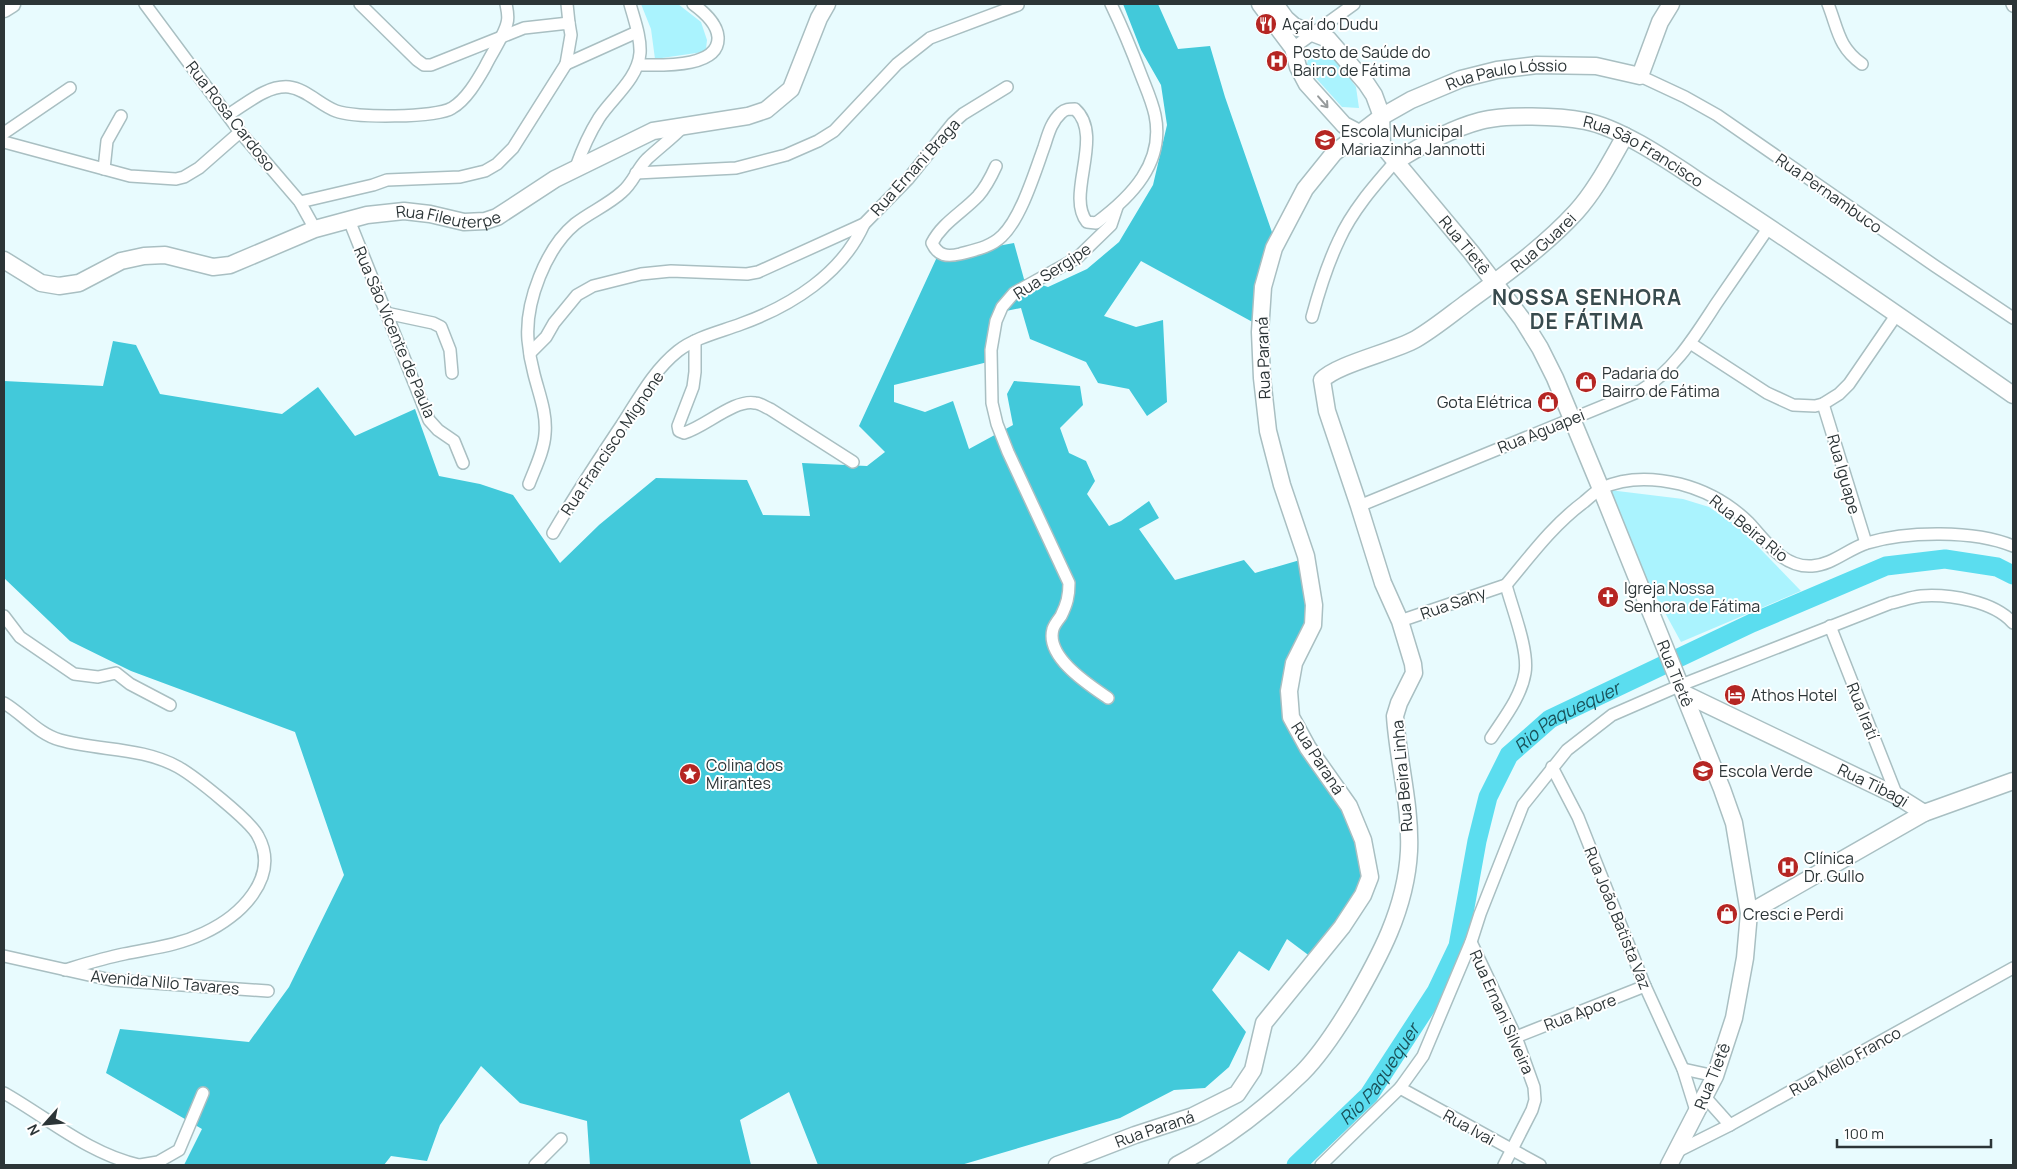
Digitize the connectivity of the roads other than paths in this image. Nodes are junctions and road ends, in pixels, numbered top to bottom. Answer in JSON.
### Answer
{"nodes":[{"id":1,"x":12,"y":4,"type":"edge"},
{"id":2,"x":145,"y":4,"type":"edge"},
{"id":3,"x":360,"y":4,"type":"edge"},
{"id":4,"x":506,"y":4,"type":"edge"},
{"id":5,"x":567,"y":4,"type":"edge"},
{"id":6,"x":630,"y":4,"type":"edge"},
{"id":7,"x":693,"y":4,"type":"edge"},
{"id":8,"x":827,"y":4,"type":"edge"},
{"id":9,"x":1111,"y":4,"type":"edge"},
{"id":10,"x":1260,"y":4,"type":"edge"},
{"id":11,"x":1354,"y":4,"type":"edge"},
{"id":12,"x":1671,"y":4,"type":"edge"},
{"id":13,"x":1828,"y":4,"type":"edge"},
{"id":14,"x":1018,"y":5,"type":"dead end"},
{"id":15,"x":4,"y":9,"type":"edge"},
{"id":16,"x":1274,"y":11,"type":"edge"},
{"id":17,"x":569,"y":23,"type":"junction"},
{"id":18,"x":637,"y":32,"type":"junction"},
{"id":19,"x":1314,"y":34,"type":"junction"},
{"id":20,"x":501,"y":36,"type":"junction"},
{"id":21,"x":1293,"y":48,"type":"junction"},
{"id":22,"x":566,"y":64,"type":"junction"},
{"id":23,"x":1862,"y":64,"type":"dead end"},
{"id":24,"x":638,"y":65,"type":"junction"},
{"id":25,"x":1640,"y":76,"type":"junction"},
{"id":26,"x":1007,"y":87,"type":"dead end"},
{"id":27,"x":70,"y":88,"type":"dead end"},
{"id":28,"x":228,"y":115,"type":"junction"},
{"id":29,"x":121,"y":116,"type":"dead end"},
{"id":30,"x":1381,"y":117,"type":"junction"},
{"id":31,"x":684,"y":126,"type":"junction"},
{"id":32,"x":240,"y":132,"type":"junction"},
{"id":33,"x":4,"y":133,"type":"edge"},
{"id":34,"x":1359,"y":134,"type":"junction"},
{"id":35,"x":1626,"y":136,"type":"junction"},
{"id":36,"x":4,"y":142,"type":"edge"},
{"id":37,"x":1382,"y":145,"type":"junction"},
{"id":38,"x":1395,"y":162,"type":"junction"},
{"id":39,"x":996,"y":166,"type":"dead end"},
{"id":40,"x":576,"y":167,"type":"junction"},
{"id":41,"x":104,"y":169,"type":"junction"},
{"id":42,"x":636,"y":173,"type":"junction"},
{"id":43,"x":300,"y":202,"type":"junction"},
{"id":44,"x":1118,"y":207,"type":"junction"},
{"id":45,"x":348,"y":220,"type":"junction"},
{"id":46,"x":864,"y":224,"type":"junction"},
{"id":47,"x":1769,"y":227,"type":"junction"},
{"id":48,"x":315,"y":229,"type":"junction"},
{"id":49,"x":4,"y":260,"type":"edge"},
{"id":50,"x":1494,"y":283,"type":"junction"},
{"id":51,"x":386,"y":313,"type":"junction"},
{"id":52,"x":1897,"y":314,"type":"junction"},
{"id":53,"x":1312,"y":317,"type":"dead end"},
{"id":54,"x":2013,"y":318,"type":"edge"},
{"id":55,"x":695,"y":341,"type":"junction"},
{"id":56,"x":1690,"y":343,"type":"junction"},
{"id":57,"x":530,"y":353,"type":"junction"},
{"id":58,"x":452,"y":372,"type":"dead end"},
{"id":59,"x":1327,"y":376,"type":"joint"},
{"id":60,"x":2013,"y":395,"type":"edge"},
{"id":61,"x":1824,"y":404,"type":"junction"},
{"id":62,"x":1572,"y":419,"type":"junction"},
{"id":63,"x":853,"y":462,"type":"dead end"},
{"id":64,"x":463,"y":463,"type":"dead end"},
{"id":65,"x":529,"y":484,"type":"dead end"},
{"id":66,"x":1601,"y":489,"type":"junction"},
{"id":67,"x":1359,"y":506,"type":"junction"},
{"id":68,"x":553,"y":532,"type":"dead end"},
{"id":69,"x":1866,"y":544,"type":"junction"},
{"id":70,"x":2013,"y":546,"type":"edge"},
{"id":71,"x":1506,"y":585,"type":"junction"},
{"id":72,"x":4,"y":616,"type":"edge"},
{"id":73,"x":1400,"y":621,"type":"junction"},
{"id":74,"x":2013,"y":623,"type":"edge"},
{"id":75,"x":1830,"y":626,"type":"junction"},
{"id":76,"x":1681,"y":684,"type":"junction"},
{"id":77,"x":1108,"y":698,"type":"dead end"},
{"id":78,"x":4,"y":703,"type":"edge"},
{"id":79,"x":170,"y":705,"type":"dead end"},
{"id":80,"x":1490,"y":738,"type":"dead end"},
{"id":81,"x":1552,"y":767,"type":"junction"},
{"id":82,"x":2013,"y":781,"type":"edge"},
{"id":83,"x":1897,"y":796,"type":"junction"},
{"id":84,"x":1924,"y":813,"type":"junction"},
{"id":85,"x":1749,"y":913,"type":"junction"},
{"id":86,"x":1471,"y":942,"type":"junction"},
{"id":87,"x":4,"y":956,"type":"edge"},
{"id":88,"x":2013,"y":968,"type":"edge"},
{"id":89,"x":65,"y":970,"type":"junction"},
{"id":90,"x":1645,"y":986,"type":"junction"},
{"id":91,"x":268,"y":991,"type":"dead end"},
{"id":92,"x":1516,"y":1037,"type":"junction"},
{"id":93,"x":1683,"y":1069,"type":"junction"},
{"id":94,"x":1715,"y":1076,"type":"junction"},
{"id":95,"x":1400,"y":1088,"type":"junction"},
{"id":96,"x":4,"y":1093,"type":"edge"},
{"id":97,"x":203,"y":1093,"type":"dead end"},
{"id":98,"x":1705,"y":1097,"type":"junction"},
{"id":99,"x":1697,"y":1114,"type":"junction"},
{"id":100,"x":1730,"y":1125,"type":"junction"},
{"id":101,"x":561,"y":1139,"type":"dead end"},
{"id":102,"x":1512,"y":1151,"type":"junction"},
{"id":103,"x":1672,"y":1159,"type":"edge"},
{"id":104,"x":140,"y":1165,"type":"edge"},
{"id":105,"x":535,"y":1165,"type":"edge"},
{"id":106,"x":1058,"y":1165,"type":"edge"},
{"id":107,"x":1177,"y":1165,"type":"edge"},
{"id":108,"x":1321,"y":1165,"type":"edge"},
{"id":109,"x":1504,"y":1165,"type":"edge"},
{"id":110,"x":1540,"y":1165,"type":"edge"}],
"edges":[{"from":1,"to":15,"type":"street"},
{"from":2,"to":28,"type":"street","name":"Rua Rosa Cardoso"},
{"from":3,"to":20,"type":"street"},
{"from":4,"to":20,"type":"street"},
{"from":5,"to":17,"type":"street"},
{"from":6,"to":18,"type":"street"},
{"from":7,"to":24,"type":"street"},
{"from":8,"to":31,"type":"street","name":"Rua Fileuterpe"},
{"from":9,"to":44,"type":"street","name":"Rua Sergipe"},
{"from":10,"to":16,"type":"street"},
{"from":11,"to":19,"type":"street"},
{"from":12,"to":25,"type":"street"},
{"from":13,"to":23,"type":"street"},
{"from":14,"to":42,"type":"street"},
{"from":16,"to":19,"type":"street"},
{"from":16,"to":21,"type":"street"},
{"from":17,"to":20,"type":"street"},
{"from":17,"to":22,"type":"street"},
{"from":18,"to":22,"type":"street"},
{"from":18,"to":24,"type":"street"},
{"from":19,"to":21,"type":"street"},
{"from":19,"to":30,"type":"street"},
{"from":20,"to":28,"type":"street"},
{"from":21,"to":34,"type":"street","name":"Rua Tietê","one_way":true},
{"from":22,"to":43,"type":"street"},
{"from":24,"to":40,"type":"street"},
{"from":25,"to":30,"type":"street","name":"Rua Paulo Lóssio"},
{"from":25,"to":54,"type":"street","name":"Rua Pernambuco"},
{"from":26,"to":46,"type":"street","name":"Rua Ernani Braga"},
{"from":27,"to":33,"type":"street"},
{"from":28,"to":32,"type":"street","name":"Rua Rosa Cardoso"},
{"from":29,"to":41,"type":"street"},
{"from":30,"to":34,"type":"street","name":"Rua Paraná"},
{"from":30,"to":37,"type":"street"},
{"from":31,"to":40,"type":"street","name":"Rua Fileuterpe"},
{"from":31,"to":42,"type":"street"},
{"from":32,"to":41,"type":"street"},
{"from":32,"to":43,"type":"street","name":"Rua Rosa Cardoso"},
{"from":34,"to":37,"type":"street","name":"Rua Tietê"},
{"from":34,"to":106,"type":"street","name":"Rua Paraná"},
{"from":35,"to":38,"type":"street","name":"Rua São Francisco"},
{"from":35,"to":47,"type":"street","name":"Rua São Francisco"},
{"from":35,"to":50,"type":"street","name":"Rua Guarei"},
{"from":36,"to":41,"type":"street"},
{"from":37,"to":38,"type":"street","name":"Rua Tietê"},
{"from":38,"to":50,"type":"street","name":"Rua Tietê"},
{"from":38,"to":53,"type":"street","name":"Rua São Francisco"},
{"from":39,"to":44,"type":"street"},
{"from":40,"to":45,"type":"street","name":"Rua Fileuterpe"},
{"from":42,"to":57,"type":"street"},
{"from":43,"to":48,"type":"street","name":"Rua Rosa Cardoso"},
{"from":44,"to":77,"type":"street","name":"Rua Sergipe"},
{"from":45,"to":48,"type":"street","name":"Rua Fileuterpe"},
{"from":45,"to":51,"type":"street","name":"Rua São Vicente de Paula"},
{"from":46,"to":55,"type":"street","name":"Rua Francisco Mignone"},
{"from":46,"to":57,"type":"street","name":"Rua Ernani Braga"},
{"from":47,"to":52,"type":"street","name":"Rua São Francisco"},
{"from":47,"to":56,"type":"street","name":"Rua Aguapei"},
{"from":48,"to":49,"type":"street","name":"Rua Fileuterpe"},
{"from":50,"to":59,"type":"street","name":"Rua Guarei"},
{"from":50,"to":62,"type":"street","name":"Rua Tietê"},
{"from":51,"to":58,"type":"street"},
{"from":51,"to":64,"type":"street","name":"Rua São Vicente de Paula"},
{"from":52,"to":60,"type":"street","name":"Rua São Francisco"},
{"from":52,"to":61,"type":"street"},
{"from":55,"to":63,"type":"street"},
{"from":55,"to":68,"type":"street","name":"Rua Francisco Mignone"},
{"from":56,"to":61,"type":"street"},
{"from":56,"to":62,"type":"street","name":"Rua Aguapei"},
{"from":57,"to":65,"type":"street"},
{"from":59,"to":67,"type":"street","name":"Rua Beira Linha"},
{"from":61,"to":69,"type":"street","name":"Rua Iguape"},
{"from":62,"to":66,"type":"street","name":"Rua Tietê"},
{"from":62,"to":67,"type":"street","name":"Rua Aguapei"},
{"from":66,"to":69,"type":"street","name":"Rua Beira Rio"},
{"from":66,"to":71,"type":"street","name":"Rua Beira Rio"},
{"from":66,"to":76,"type":"street","name":"Rua Tietê"},
{"from":67,"to":73,"type":"street","name":"Rua Beira Linha"},
{"from":69,"to":70,"type":"street","name":"Rua Beira Rio"},
{"from":71,"to":73,"type":"street","name":"Rua Sahy"},
{"from":71,"to":80,"type":"street"},
{"from":72,"to":79,"type":"street"},
{"from":73,"to":107,"type":"street","name":"Rua Beira Linha"},
{"from":74,"to":75,"type":"street"},
{"from":75,"to":76,"type":"street"},
{"from":75,"to":83,"type":"street","name":"Rua Iratí"},
{"from":76,"to":81,"type":"street"},
{"from":76,"to":83,"type":"street","name":"Rua Tibagi"},
{"from":76,"to":85,"type":"street","name":"Rua Tietê"},
{"from":78,"to":89,"type":"street"},
{"from":81,"to":86,"type":"street"},
{"from":81,"to":90,"type":"street","name":"Rua João Batista Vaz"},
{"from":82,"to":84,"type":"street"},
{"from":83,"to":84,"type":"street","name":"Rua Tibagi"},
{"from":84,"to":85,"type":"street"},
{"from":85,"to":94,"type":"street","name":"Rua Tietê"},
{"from":86,"to":92,"type":"street","name":"Rua Ernani Silveira"},
{"from":86,"to":95,"type":"street"},
{"from":87,"to":89,"type":"street","name":"Avenida Nilo Tavares"},
{"from":88,"to":100,"type":"street","name":"Rua Mello Franco"},
{"from":89,"to":91,"type":"street","name":"Avenida Nilo Tavares"},
{"from":90,"to":92,"type":"street","name":"Rua Apore"},
{"from":90,"to":93,"type":"street","name":"Rua João Batista Vaz"},
{"from":92,"to":102,"type":"street","name":"Rua Ernani Silveira"},
{"from":93,"to":94,"type":"street"},
{"from":93,"to":99,"type":"street","name":"Rua João Batista Vaz"},
{"from":94,"to":98,"type":"street","name":"Rua Tietê"},
{"from":95,"to":102,"type":"street","name":"Rua Ivai"},
{"from":95,"to":108,"type":"street"},
{"from":96,"to":104,"type":"street"},
{"from":97,"to":104,"type":"street"},
{"from":98,"to":99,"type":"street","name":"Rua Tietê"},
{"from":98,"to":100,"type":"street"},
{"from":99,"to":103,"type":"street","name":"Rua Tietê"},
{"from":100,"to":103,"type":"street","name":"Rua Mello Franco"},
{"from":101,"to":105,"type":"street"},
{"from":102,"to":109,"type":"street","name":"Rua Ernani Silveira"},
{"from":102,"to":110,"type":"street","name":"Rua Ivai"}]}
